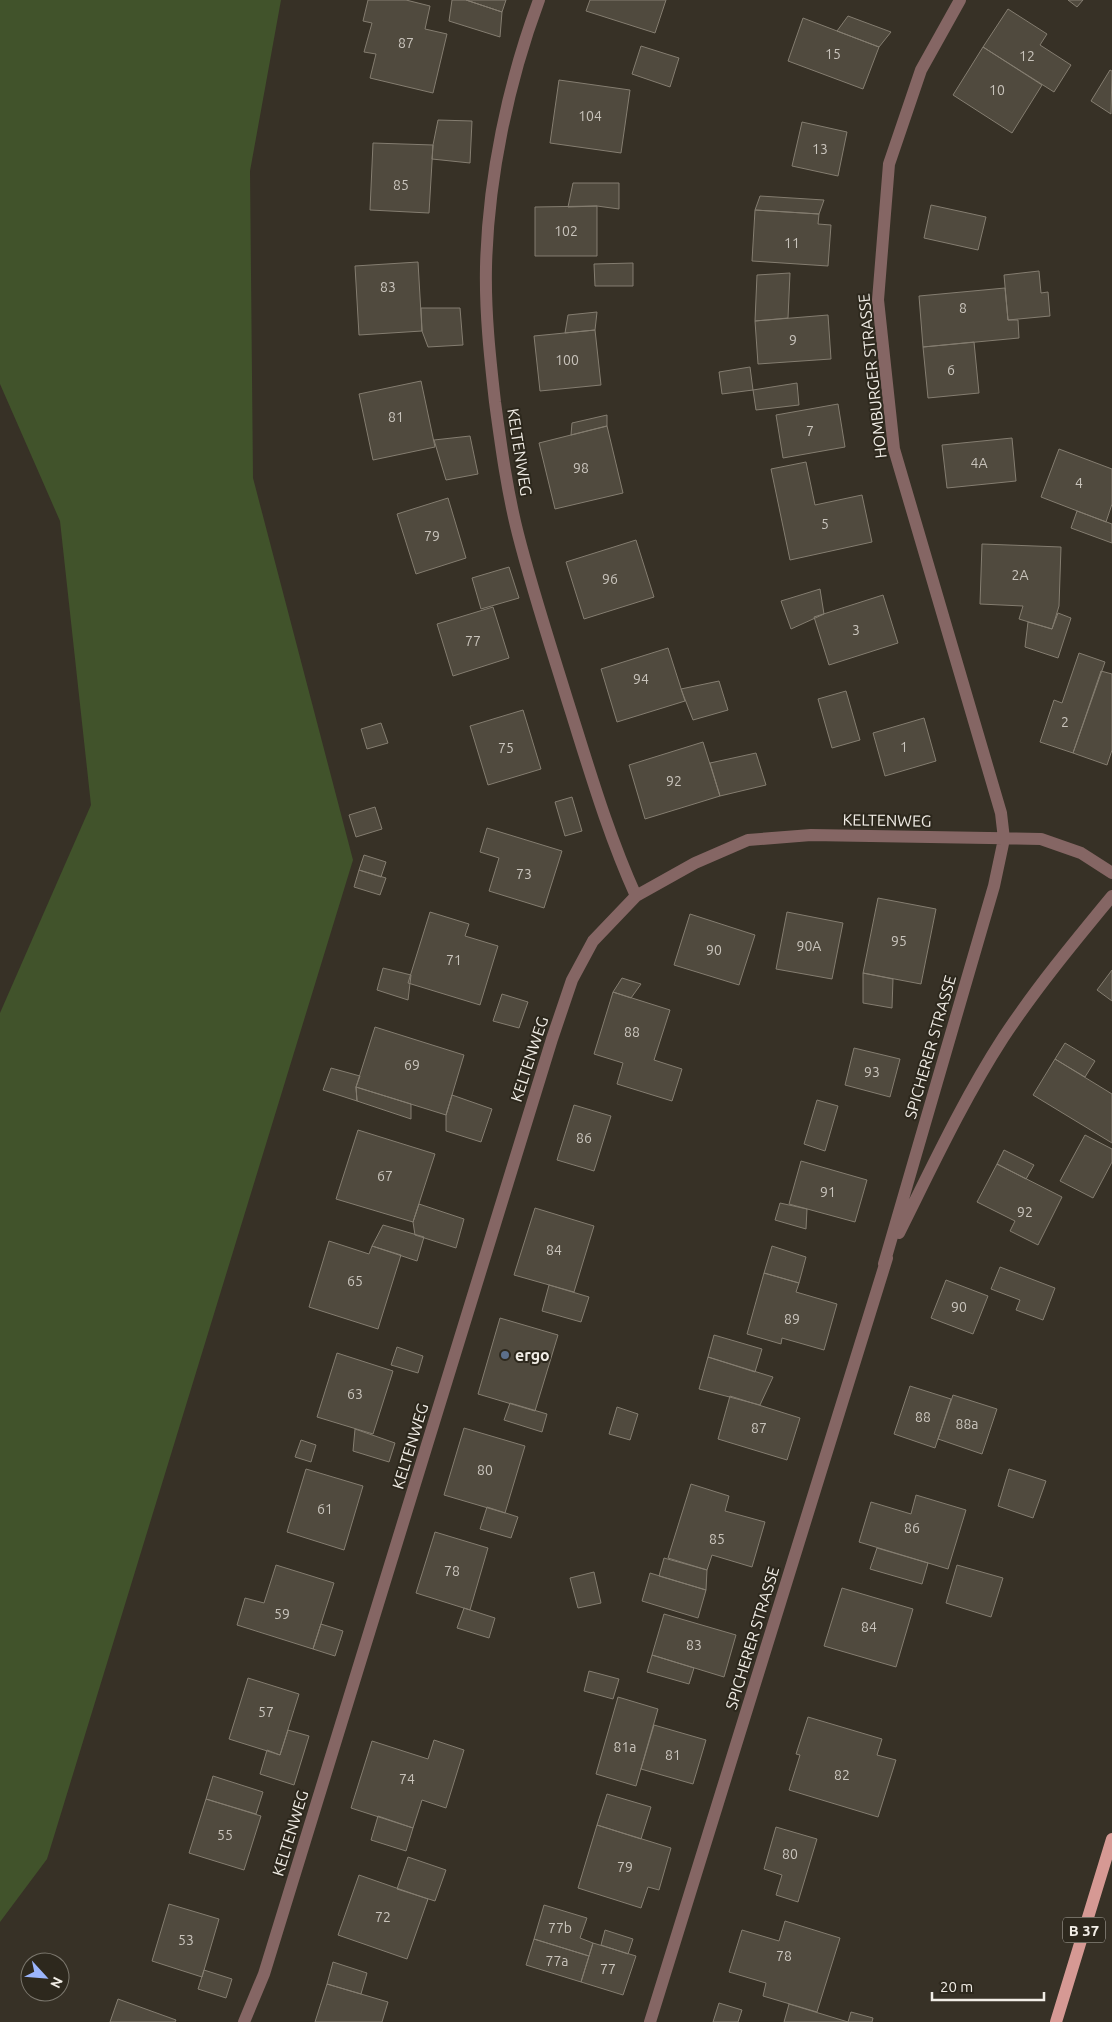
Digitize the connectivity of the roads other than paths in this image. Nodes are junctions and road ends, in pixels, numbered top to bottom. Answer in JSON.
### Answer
{"nodes":[{"id":1,"x":539,"y":0,"type":"edge"},
{"id":2,"x":960,"y":0,"type":"edge"},
{"id":3,"x":1004,"y":839,"type":"junction"},
{"id":4,"x":1112,"y":873,"type":"edge"},
{"id":5,"x":636,"y":896,"type":"junction"},
{"id":6,"x":1112,"y":896,"type":"edge"},
{"id":7,"x":884,"y":1264,"type":"junction"},
{"id":8,"x":1112,"y":1839,"type":"edge"},
{"id":9,"x":244,"y":2022,"type":"edge"},
{"id":10,"x":650,"y":2022,"type":"edge"},
{"id":11,"x":1056,"y":2022,"type":"edge"}],
"edges":[{"from":1,"to":5,"type":"street","name":"KELTENWEG"},
{"from":2,"to":3,"type":"street","name":"HOMBURGER STRASSE"},
{"from":3,"to":4,"type":"street","name":"KELTENWEG"},
{"from":3,"to":5,"type":"street","name":"KELTENWEG"},
{"from":3,"to":7,"type":"street","name":"SPICHERER STRASSE"},
{"from":5,"to":9,"type":"street","name":"KELTENWEG"},
{"from":6,"to":7,"type":"street","name":"SPICHERER STRASSE"},
{"from":7,"to":10,"type":"street","name":"SPICHERER STRASSE"},
{"from":8,"to":11,"type":"main road","number":"B 37"}]}
